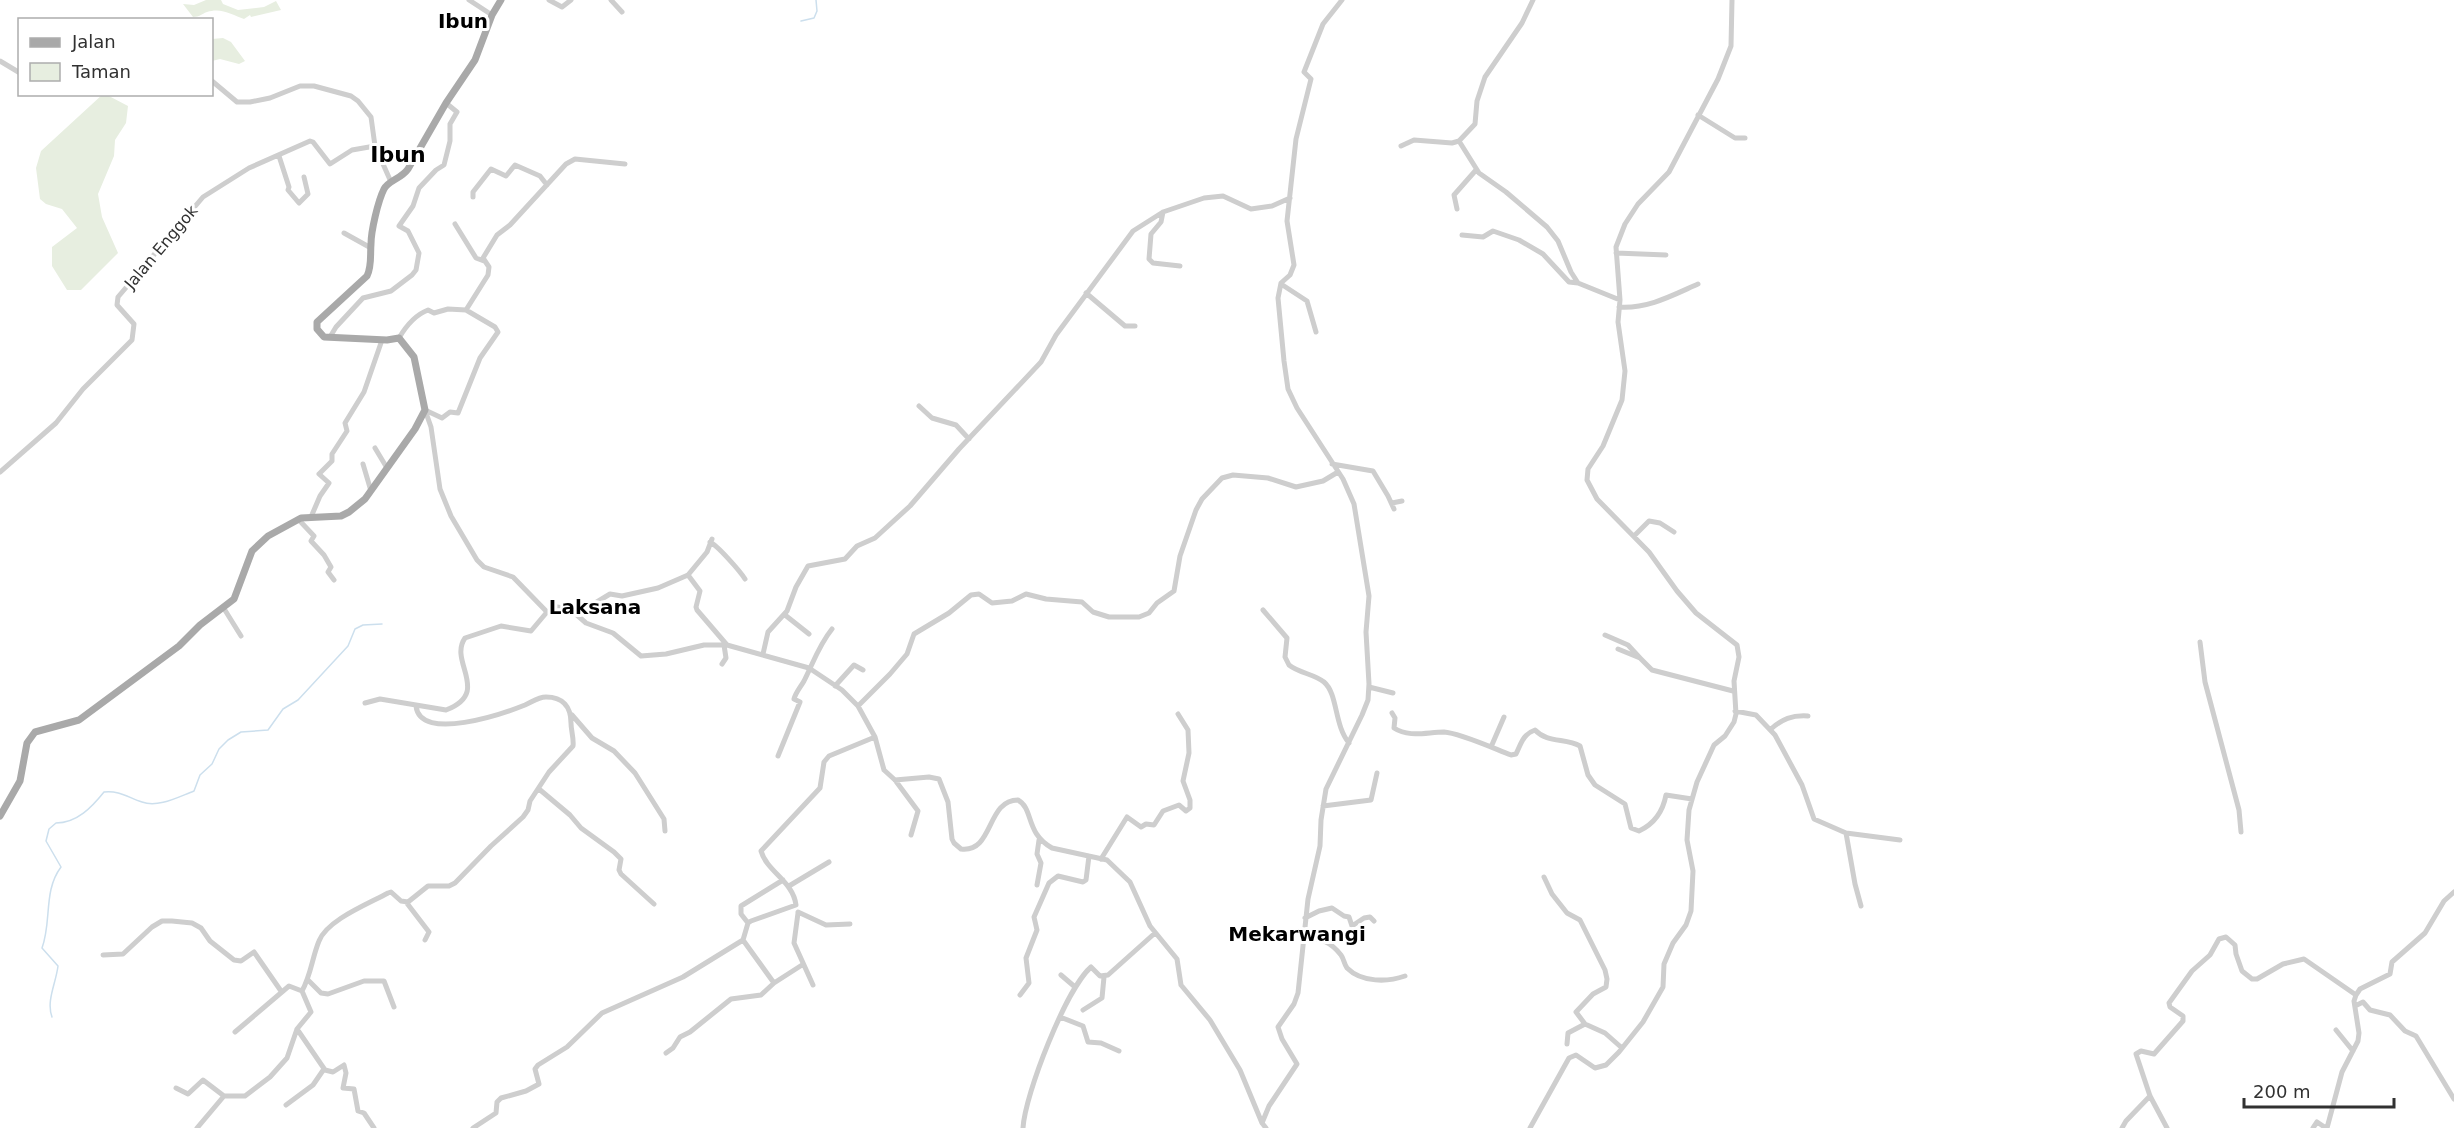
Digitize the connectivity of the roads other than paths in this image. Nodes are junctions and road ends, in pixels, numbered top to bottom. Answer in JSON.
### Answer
{"nodes":[{"id":1,"x":469,"y":0,"type":"edge"},
{"id":2,"x":501,"y":0,"type":"edge"},
{"id":3,"x":549,"y":0,"type":"edge"},
{"id":4,"x":571,"y":0,"type":"edge"},
{"id":5,"x":611,"y":0,"type":"edge"},
{"id":6,"x":1342,"y":0,"type":"edge"},
{"id":7,"x":1533,"y":0,"type":"edge"},
{"id":8,"x":1732,"y":0,"type":"edge"},
{"id":9,"x":622,"y":12,"type":"dead end"},
{"id":10,"x":492,"y":15,"type":"junction"},
{"id":11,"x":0,"y":61,"type":"edge"},
{"id":12,"x":18,"y":72,"type":"edge"},
{"id":13,"x":213,"y":82,"type":"edge"},
{"id":14,"x":446,"y":102,"type":"junction"},
{"id":15,"x":1698,"y":115,"type":"junction"},
{"id":16,"x":1744,"y":138,"type":"dead end"},
{"id":17,"x":1459,"y":141,"type":"junction"},
{"id":18,"x":375,"y":146,"type":"junction"},
{"id":19,"x":1401,"y":146,"type":"dead end"},
{"id":20,"x":279,"y":156,"type":"junction"},
{"id":21,"x":625,"y":164,"type":"dead end"},
{"id":22,"x":1476,"y":170,"type":"junction"},
{"id":23,"x":304,"y":177,"type":"dead end"},
{"id":24,"x":392,"y":182,"type":"junction"},
{"id":25,"x":547,"y":184,"type":"junction"},
{"id":26,"x":473,"y":197,"type":"dead end"},
{"id":27,"x":1290,"y":198,"type":"junction"},
{"id":28,"x":1456,"y":209,"type":"dead end"},
{"id":29,"x":1163,"y":212,"type":"junction"},
{"id":30,"x":455,"y":224,"type":"dead end"},
{"id":31,"x":344,"y":233,"type":"dead end"},
{"id":32,"x":1462,"y":235,"type":"dead end"},
{"id":33,"x":371,"y":248,"type":"junction"},
{"id":34,"x":1616,"y":253,"type":"junction"},
{"id":35,"x":1666,"y":255,"type":"dead end"},
{"id":36,"x":484,"y":261,"type":"junction"},
{"id":37,"x":1180,"y":266,"type":"dead end"},
{"id":38,"x":1578,"y":283,"type":"junction"},
{"id":39,"x":1281,"y":284,"type":"junction"},
{"id":40,"x":1698,"y":284,"type":"dead end"},
{"id":41,"x":1086,"y":293,"type":"junction"},
{"id":42,"x":1620,"y":300,"type":"junction"},
{"id":43,"x":1619,"y":307,"type":"junction"},
{"id":44,"x":466,"y":310,"type":"junction"},
{"id":45,"x":1135,"y":326,"type":"dead end"},
{"id":46,"x":1316,"y":332,"type":"dead end"},
{"id":47,"x":330,"y":337,"type":"junction"},
{"id":48,"x":399,"y":338,"type":"junction"},
{"id":49,"x":381,"y":340,"type":"junction"},
{"id":50,"x":919,"y":406,"type":"dead end"},
{"id":51,"x":425,"y":410,"type":"junction"},
{"id":52,"x":969,"y":439,"type":"junction"},
{"id":53,"x":375,"y":448,"type":"dead end"},
{"id":54,"x":363,"y":464,"type":"dead end"},
{"id":55,"x":1332,"y":464,"type":"junction"},
{"id":56,"x":387,"y":468,"type":"junction"},
{"id":57,"x":0,"y":472,"type":"edge"},
{"id":58,"x":1338,"y":472,"type":"junction"},
{"id":59,"x":371,"y":491,"type":"junction"},
{"id":60,"x":1402,"y":501,"type":"dead end"},
{"id":61,"x":311,"y":517,"type":"junction"},
{"id":62,"x":298,"y":519,"type":"junction"},
{"id":63,"x":1674,"y":532,"type":"dead end"},
{"id":64,"x":1634,"y":536,"type":"junction"},
{"id":65,"x":688,"y":575,"type":"junction"},
{"id":66,"x":745,"y":579,"type":"dead end"},
{"id":67,"x":334,"y":580,"type":"dead end"},
{"id":68,"x":223,"y":607,"type":"junction"},
{"id":69,"x":1263,"y":610,"type":"dead end"},
{"id":70,"x":547,"y":612,"type":"junction"},
{"id":71,"x":577,"y":614,"type":"junction"},
{"id":72,"x":785,"y":615,"type":"junction"},
{"id":73,"x":832,"y":629,"type":"dead end"},
{"id":74,"x":809,"y":634,"type":"dead end"},
{"id":75,"x":1605,"y":635,"type":"dead end"},
{"id":76,"x":241,"y":636,"type":"dead end"},
{"id":77,"x":2200,"y":642,"type":"dead end"},
{"id":78,"x":726,"y":645,"type":"junction"},
{"id":79,"x":1618,"y":649,"type":"dead end"},
{"id":80,"x":763,"y":654,"type":"junction"},
{"id":81,"x":1640,"y":658,"type":"junction"},
{"id":82,"x":722,"y":664,"type":"dead end"},
{"id":83,"x":809,"y":669,"type":"junction"},
{"id":84,"x":862,"y":670,"type":"dead end"},
{"id":85,"x":835,"y":686,"type":"junction"},
{"id":86,"x":1369,"y":687,"type":"junction"},
{"id":87,"x":1733,"y":691,"type":"junction"},
{"id":88,"x":1393,"y":693,"type":"dead end"},
{"id":89,"x":365,"y":703,"type":"dead end"},
{"id":90,"x":416,"y":706,"type":"junction"},
{"id":91,"x":858,"y":706,"type":"junction"},
{"id":92,"x":1735,"y":711,"type":"junction"},
{"id":93,"x":1392,"y":713,"type":"dead end"},
{"id":94,"x":1178,"y":714,"type":"dead end"},
{"id":95,"x":572,"y":715,"type":"junction"},
{"id":96,"x":1808,"y":716,"type":"dead end"},
{"id":97,"x":1504,"y":717,"type":"dead end"},
{"id":98,"x":1771,"y":729,"type":"junction"},
{"id":99,"x":875,"y":737,"type":"junction"},
{"id":100,"x":1349,"y":743,"type":"junction"},
{"id":101,"x":1491,"y":747,"type":"junction"},
{"id":102,"x":778,"y":756,"type":"dead end"},
{"id":103,"x":1377,"y":773,"type":"dead end"},
{"id":104,"x":895,"y":780,"type":"junction"},
{"id":105,"x":539,"y":789,"type":"junction"},
{"id":106,"x":1692,"y":799,"type":"junction"},
{"id":107,"x":1323,"y":806,"type":"junction"},
{"id":108,"x":0,"y":816,"type":"edge"},
{"id":109,"x":665,"y":831,"type":"dead end"},
{"id":110,"x":2241,"y":832,"type":"dead end"},
{"id":111,"x":1846,"y":834,"type":"junction"},
{"id":112,"x":910,"y":835,"type":"dead end"},
{"id":113,"x":1040,"y":840,"type":"junction"},
{"id":114,"x":1900,"y":840,"type":"dead end"},
{"id":115,"x":1089,"y":856,"type":"junction"},
{"id":116,"x":1101,"y":859,"type":"junction"},
{"id":117,"x":829,"y":862,"type":"dead end"},
{"id":118,"x":1544,"y":877,"type":"dead end"},
{"id":119,"x":783,"y":880,"type":"junction"},
{"id":120,"x":1037,"y":885,"type":"dead end"},
{"id":121,"x":789,"y":886,"type":"junction"},
{"id":122,"x":2454,"y":892,"type":"edge"},
{"id":123,"x":406,"y":902,"type":"junction"},
{"id":124,"x":654,"y":904,"type":"dead end"},
{"id":125,"x":796,"y":905,"type":"junction"},
{"id":126,"x":1861,"y":906,"type":"dead end"},
{"id":127,"x":798,"y":913,"type":"junction"},
{"id":128,"x":1305,"y":918,"type":"junction"},
{"id":129,"x":1374,"y":921,"type":"dead end"},
{"id":130,"x":748,"y":923,"type":"junction"},
{"id":131,"x":850,"y":924,"type":"dead end"},
{"id":132,"x":1155,"y":933,"type":"junction"},
{"id":133,"x":1305,"y":937,"type":"junction"},
{"id":134,"x":425,"y":940,"type":"dead end"},
{"id":135,"x":743,"y":940,"type":"junction"},
{"id":136,"x":103,"y":956,"type":"dead end"},
{"id":137,"x":802,"y":965,"type":"junction"},
{"id":138,"x":1061,"y":975,"type":"dead end"},
{"id":139,"x":1405,"y":976,"type":"dead end"},
{"id":140,"x":1104,"y":977,"type":"junction"},
{"id":141,"x":308,"y":980,"type":"junction"},
{"id":142,"x":774,"y":983,"type":"junction"},
{"id":143,"x":813,"y":985,"type":"dead end"},
{"id":144,"x":1075,"y":987,"type":"junction"},
{"id":145,"x":281,"y":991,"type":"junction"},
{"id":146,"x":302,"y":991,"type":"junction"},
{"id":147,"x":1020,"y":995,"type":"dead end"},
{"id":148,"x":2356,"y":995,"type":"junction"},
{"id":149,"x":2355,"y":1006,"type":"junction"},
{"id":150,"x":394,"y":1007,"type":"dead end"},
{"id":151,"x":1083,"y":1010,"type":"dead end"},
{"id":152,"x":1060,"y":1017,"type":"junction"},
{"id":153,"x":1586,"y":1024,"type":"junction"},
{"id":154,"x":297,"y":1029,"type":"junction"},
{"id":155,"x":2336,"y":1030,"type":"dead end"},
{"id":156,"x":235,"y":1032,"type":"dead end"},
{"id":157,"x":1567,"y":1044,"type":"dead end"},
{"id":158,"x":1622,"y":1048,"type":"junction"},
{"id":159,"x":1119,"y":1051,"type":"dead end"},
{"id":160,"x":2353,"y":1051,"type":"junction"},
{"id":161,"x":666,"y":1053,"type":"dead end"},
{"id":162,"x":324,"y":1069,"type":"junction"},
{"id":163,"x":176,"y":1088,"type":"dead end"},
{"id":164,"x":224,"y":1096,"type":"junction"},
{"id":165,"x":2150,"y":1096,"type":"junction"},
{"id":166,"x":2454,"y":1099,"type":"edge"},
{"id":167,"x":286,"y":1105,"type":"dead end"},
{"id":168,"x":1264,"y":1125,"type":"edge"},
{"id":169,"x":196,"y":1128,"type":"edge"},
{"id":170,"x":374,"y":1128,"type":"edge"},
{"id":171,"x":473,"y":1128,"type":"edge"},
{"id":172,"x":1023,"y":1128,"type":"edge"},
{"id":173,"x":1530,"y":1128,"type":"edge"},
{"id":174,"x":2122,"y":1128,"type":"edge"},
{"id":175,"x":2167,"y":1128,"type":"edge"},
{"id":176,"x":2313,"y":1128,"type":"edge"},
{"id":177,"x":2326,"y":1128,"type":"edge"}],
"edges":[{"from":1,"to":10,"type":"street"},
{"from":2,"to":10,"type":"main road"},
{"from":3,"to":4,"type":"street"},
{"from":5,"to":9,"type":"street"},
{"from":6,"to":27,"type":"street"},
{"from":7,"to":17,"type":"street"},
{"from":8,"to":15,"type":"street"},
{"from":10,"to":14,"type":"main road"},
{"from":11,"to":12,"type":"street"},
{"from":13,"to":18,"type":"street"},
{"from":14,"to":24,"type":"main road"},
{"from":14,"to":47,"type":"street"},
{"from":15,"to":16,"type":"street"},
{"from":15,"to":34,"type":"street"},
{"from":17,"to":19,"type":"street"},
{"from":17,"to":22,"type":"street"},
{"from":18,"to":20,"type":"street","name":"Jalan Enggok"},
{"from":18,"to":24,"type":"street"},
{"from":20,"to":23,"type":"street"},
{"from":20,"to":57,"type":"street","name":"Jalan Enggok"},
{"from":21,"to":25,"type":"street"},
{"from":22,"to":28,"type":"street"},
{"from":22,"to":38,"type":"street"},
{"from":24,"to":33,"type":"main road"},
{"from":25,"to":26,"type":"street"},
{"from":25,"to":36,"type":"street"},
{"from":27,"to":29,"type":"street"},
{"from":27,"to":39,"type":"street"},
{"from":29,"to":37,"type":"street"},
{"from":29,"to":41,"type":"street"},
{"from":30,"to":36,"type":"street"},
{"from":31,"to":33,"type":"street"},
{"from":32,"to":38,"type":"street"},
{"from":33,"to":47,"type":"main road"},
{"from":34,"to":35,"type":"street"},
{"from":34,"to":42,"type":"street"},
{"from":36,"to":44,"type":"street"},
{"from":38,"to":42,"type":"street"},
{"from":39,"to":46,"type":"street"},
{"from":39,"to":55,"type":"street"},
{"from":40,"to":43,"type":"street"},
{"from":41,"to":45,"type":"street"},
{"from":41,"to":52,"type":"street"},
{"from":42,"to":43,"type":"street"},
{"from":43,"to":64,"type":"street"},
{"from":44,"to":48,"type":"street"},
{"from":44,"to":51,"type":"street"},
{"from":47,"to":49,"type":"main road"},
{"from":48,"to":49,"type":"main road"},
{"from":48,"to":51,"type":"main road"},
{"from":49,"to":61,"type":"street"},
{"from":50,"to":52,"type":"street"},
{"from":51,"to":56,"type":"main road"},
{"from":51,"to":70,"type":"street"},
{"from":52,"to":72,"type":"street"},
{"from":53,"to":56,"type":"street"},
{"from":54,"to":59,"type":"street"},
{"from":55,"to":58,"type":"street"},
{"from":55,"to":60,"type":"street"},
{"from":56,"to":59,"type":"main road"},
{"from":58,"to":86,"type":"street"},
{"from":58,"to":91,"type":"street"},
{"from":59,"to":61,"type":"main road"},
{"from":61,"to":62,"type":"main road"},
{"from":62,"to":67,"type":"street"},
{"from":62,"to":68,"type":"main road"},
{"from":63,"to":64,"type":"street"},
{"from":64,"to":87,"type":"street"},
{"from":65,"to":66,"type":"street"},
{"from":65,"to":71,"type":"street"},
{"from":65,"to":78,"type":"street"},
{"from":68,"to":76,"type":"street"},
{"from":68,"to":108,"type":"main road"},
{"from":69,"to":100,"type":"street"},
{"from":70,"to":71,"type":"street"},
{"from":70,"to":90,"type":"street"},
{"from":71,"to":78,"type":"street"},
{"from":72,"to":74,"type":"street"},
{"from":72,"to":80,"type":"street"},
{"from":73,"to":83,"type":"street"},
{"from":75,"to":81,"type":"street"},
{"from":77,"to":110,"type":"street"},
{"from":78,"to":80,"type":"street"},
{"from":78,"to":82,"type":"street"},
{"from":79,"to":81,"type":"street"},
{"from":80,"to":83,"type":"street"},
{"from":81,"to":87,"type":"street"},
{"from":83,"to":85,"type":"street"},
{"from":83,"to":102,"type":"street"},
{"from":84,"to":85,"type":"street"},
{"from":85,"to":91,"type":"street"},
{"from":86,"to":88,"type":"street"},
{"from":86,"to":100,"type":"street"},
{"from":87,"to":92,"type":"street"},
{"from":89,"to":90,"type":"street"},
{"from":90,"to":95,"type":"street"},
{"from":91,"to":99,"type":"street"},
{"from":92,"to":98,"type":"street"},
{"from":92,"to":106,"type":"street"},
{"from":93,"to":101,"type":"street"},
{"from":94,"to":116,"type":"street"},
{"from":95,"to":105,"type":"street"},
{"from":95,"to":109,"type":"street"},
{"from":96,"to":98,"type":"street"},
{"from":97,"to":101,"type":"street"},
{"from":98,"to":111,"type":"street"},
{"from":99,"to":104,"type":"street"},
{"from":99,"to":119,"type":"street"},
{"from":100,"to":107,"type":"street"},
{"from":101,"to":106,"type":"street"},
{"from":103,"to":107,"type":"street"},
{"from":104,"to":112,"type":"street"},
{"from":104,"to":113,"type":"street"},
{"from":105,"to":123,"type":"street"},
{"from":105,"to":124,"type":"street"},
{"from":106,"to":158,"type":"street"},
{"from":107,"to":128,"type":"street"},
{"from":111,"to":114,"type":"street"},
{"from":111,"to":126,"type":"street"},
{"from":113,"to":115,"type":"street"},
{"from":113,"to":120,"type":"street"},
{"from":115,"to":116,"type":"street"},
{"from":115,"to":147,"type":"street"},
{"from":116,"to":132,"type":"street"},
{"from":117,"to":121,"type":"street"},
{"from":118,"to":153,"type":"street"},
{"from":119,"to":121,"type":"street"},
{"from":119,"to":130,"type":"street"},
{"from":121,"to":125,"type":"street"},
{"from":122,"to":148,"type":"street"},
{"from":123,"to":134,"type":"street"},
{"from":123,"to":141,"type":"street"},
{"from":125,"to":127,"type":"street"},
{"from":125,"to":130,"type":"street"},
{"from":127,"to":131,"type":"street"},
{"from":127,"to":137,"type":"street"},
{"from":128,"to":129,"type":"street"},
{"from":128,"to":133,"type":"street"},
{"from":130,"to":135,"type":"street"},
{"from":132,"to":140,"type":"street"},
{"from":132,"to":168,"type":"street"},
{"from":133,"to":139,"type":"street"},
{"from":133,"to":168,"type":"street"},
{"from":135,"to":142,"type":"street"},
{"from":135,"to":171,"type":"street"},
{"from":136,"to":145,"type":"street"},
{"from":137,"to":142,"type":"street"},
{"from":137,"to":143,"type":"street"},
{"from":138,"to":144,"type":"street"},
{"from":140,"to":144,"type":"street"},
{"from":140,"to":151,"type":"street"},
{"from":141,"to":146,"type":"street"},
{"from":141,"to":150,"type":"street"},
{"from":142,"to":161,"type":"street"},
{"from":144,"to":152,"type":"street"},
{"from":145,"to":146,"type":"street"},
{"from":145,"to":156,"type":"street"},
{"from":146,"to":154,"type":"street"},
{"from":148,"to":149,"type":"street"},
{"from":148,"to":165,"type":"street"},
{"from":149,"to":160,"type":"street"},
{"from":149,"to":166,"type":"street"},
{"from":152,"to":159,"type":"street"},
{"from":152,"to":172,"type":"street"},
{"from":153,"to":157,"type":"street"},
{"from":153,"to":158,"type":"street"},
{"from":154,"to":162,"type":"street"},
{"from":154,"to":164,"type":"street"},
{"from":155,"to":160,"type":"street"},
{"from":158,"to":173,"type":"street"},
{"from":160,"to":177,"type":"street"},
{"from":162,"to":167,"type":"street"},
{"from":162,"to":170,"type":"street"},
{"from":163,"to":164,"type":"street"},
{"from":164,"to":169,"type":"street"},
{"from":165,"to":174,"type":"street"},
{"from":165,"to":175,"type":"street"},
{"from":176,"to":177,"type":"street"}]}
